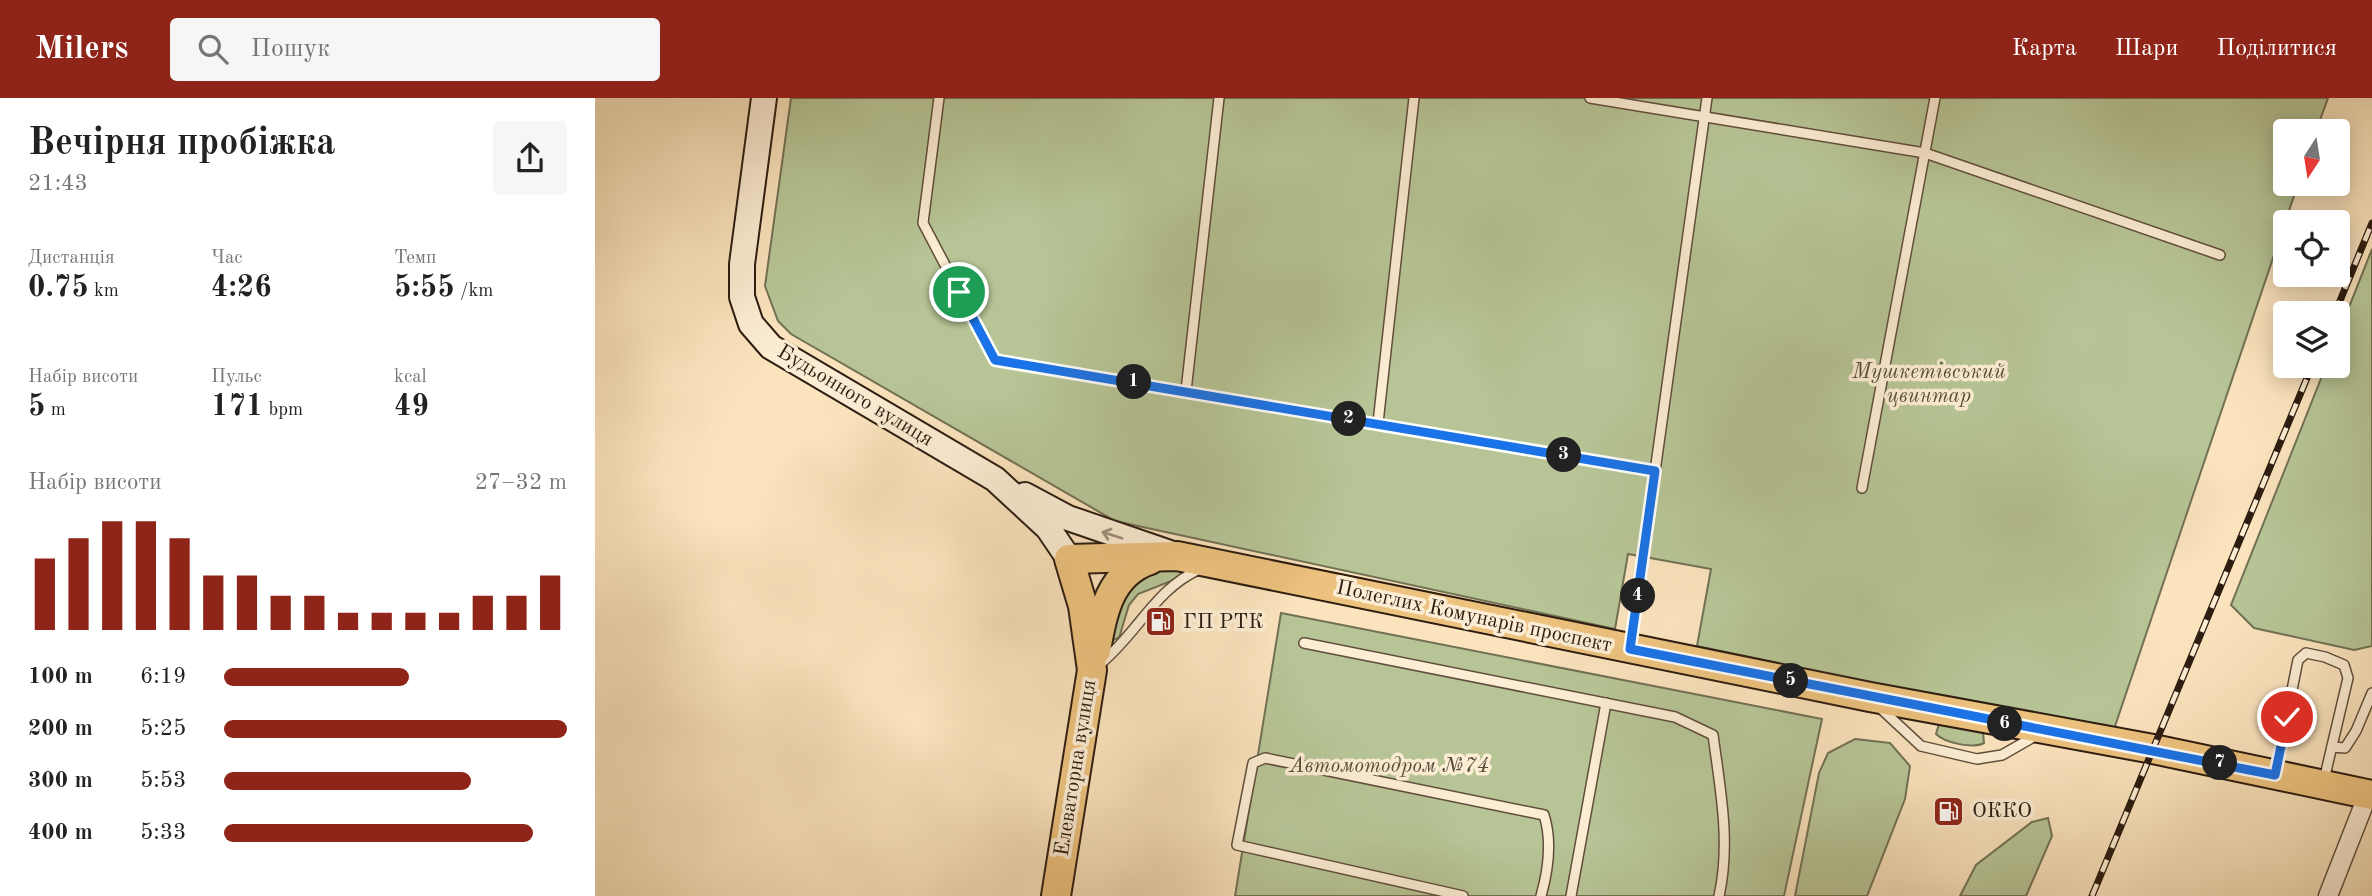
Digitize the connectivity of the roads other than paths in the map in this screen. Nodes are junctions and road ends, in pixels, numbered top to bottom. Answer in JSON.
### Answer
{"nodes":[{"id":1,"x":764,"y":98,"type":"edge"},
{"id":2,"x":939,"y":98,"type":"edge"},
{"id":3,"x":1219,"y":98,"type":"edge"},
{"id":4,"x":1414,"y":98,"type":"edge"},
{"id":5,"x":1590,"y":98,"type":"edge"},
{"id":6,"x":1707,"y":98,"type":"edge"},
{"id":7,"x":1935,"y":98,"type":"edge"},
{"id":8,"x":1704,"y":117,"type":"junction"},
{"id":9,"x":1925,"y":153,"type":"junction"},
{"id":10,"x":2220,"y":255,"type":"dead end"},
{"id":11,"x":1187,"y":391,"type":"junction"},
{"id":12,"x":1378,"y":424,"type":"junction"},
{"id":13,"x":1655,"y":471,"type":"junction"},
{"id":14,"x":995,"y":479,"type":"junction"},
{"id":15,"x":1862,"y":488,"type":"dead end"},
{"id":16,"x":1177,"y":556,"type":"junction"},
{"id":17,"x":1069,"y":559,"type":"junction"},
{"id":18,"x":1214,"y":563,"type":"junction"},
{"id":19,"x":1304,"y":643,"type":"dead end"},
{"id":20,"x":1630,"y":649,"type":"junction"},
{"id":21,"x":1092,"y":670,"type":"junction"},
{"id":22,"x":2372,"y":693,"type":"edge"},
{"id":23,"x":1870,"y":697,"type":"junction"},
{"id":24,"x":1606,"y":703,"type":"junction"},
{"id":25,"x":2044,"y":731,"type":"junction"},
{"id":26,"x":2332,"y":747,"type":"junction"},
{"id":27,"x":2275,"y":775,"type":"junction"},
{"id":28,"x":2323,"y":785,"type":"junction"},
{"id":29,"x":2370,"y":795,"type":"edge"},
{"id":30,"x":1055,"y":896,"type":"edge"},
{"id":31,"x":1463,"y":896,"type":"edge"},
{"id":32,"x":1541,"y":896,"type":"edge"},
{"id":33,"x":1571,"y":896,"type":"edge"},
{"id":34,"x":1719,"y":896,"type":"edge"},
{"id":35,"x":2328,"y":896,"type":"edge"}],
"edges":[{"from":1,"to":14,"type":"main road","name":"Будьонного вулиця"},
{"from":2,"to":11,"type":"lane"},
{"from":3,"to":11,"type":"lane"},
{"from":4,"to":12,"type":"lane"},
{"from":5,"to":8,"type":"lane"},
{"from":6,"to":8,"type":"lane"},
{"from":7,"to":9,"type":"lane"},
{"from":8,"to":9,"type":"lane"},
{"from":8,"to":13,"type":"lane"},
{"from":9,"to":10,"type":"lane"},
{"from":9,"to":15,"type":"lane"},
{"from":11,"to":12,"type":"lane"},
{"from":12,"to":13,"type":"lane"},
{"from":13,"to":20,"type":"lane"},
{"from":16,"to":14,"type":"main road","one_way":true},
{"from":14,"to":17,"type":"main road","name":"Будьонного вулиця"},
{"from":16,"to":17,"type":"main road","name":"Полеглих Комунарів проспект"},
{"from":16,"to":18,"type":"main road","name":"Полеглих Комунарів проспект"},
{"from":16,"to":21,"type":"main road"},
{"from":17,"to":21,"type":"main road","name":"Елеваторна вулиця"},
{"from":18,"to":20,"type":"main road","name":"Полеглих Комунарів проспект"},
{"from":18,"to":21,"type":"lane"},
{"from":19,"to":24,"type":"lane"},
{"from":20,"to":23,"type":"main road","name":"Полеглих Комунарів проспект"},
{"from":21,"to":30,"type":"main road","name":"Елеваторна вулиця"},
{"from":22,"to":26,"type":"lane"},
{"from":23,"to":25,"type":"main road","name":"Полеглих Комунарів проспект"},
{"from":23,"to":25,"type":"lane"},
{"from":24,"to":33,"type":"lane"},
{"from":24,"to":34,"type":"lane"},
{"from":25,"to":27,"type":"main road","name":"Полеглих Комунарів проспект"},
{"from":26,"to":27,"type":"lane"},
{"from":26,"to":28,"type":"lane"},
{"from":27,"to":28,"type":"main road","name":"Полеглих Комунарів проспект"},
{"from":28,"to":29,"type":"main road","name":"Полеглих Комунарів проспект"},
{"from":29,"to":35,"type":"street"},
{"from":31,"to":32,"type":"lane"}]}
